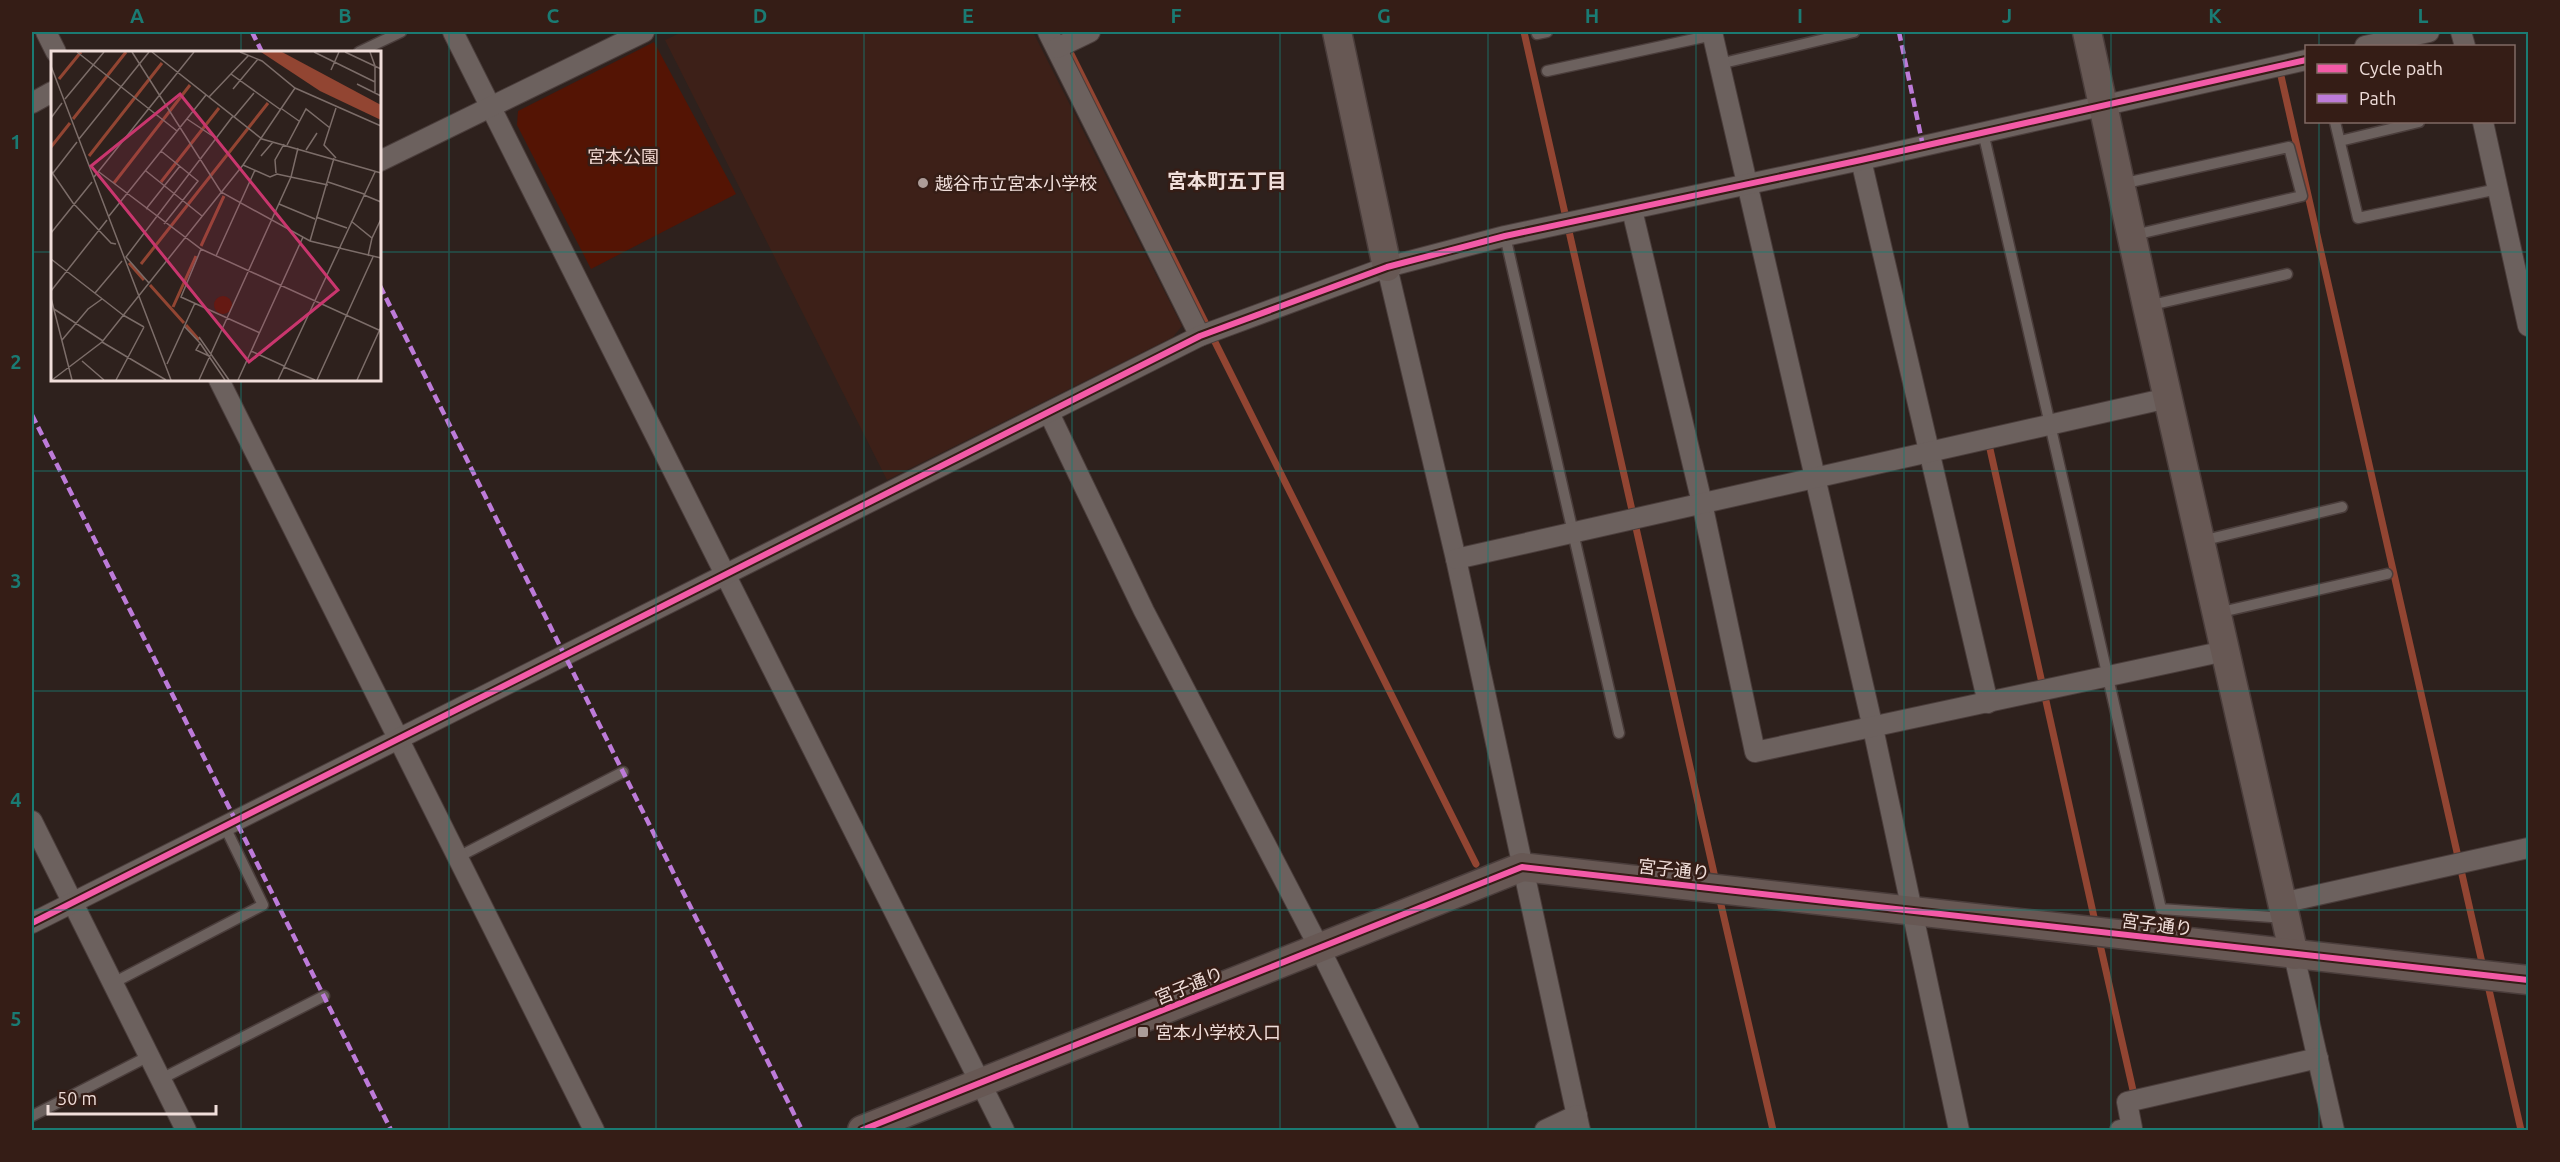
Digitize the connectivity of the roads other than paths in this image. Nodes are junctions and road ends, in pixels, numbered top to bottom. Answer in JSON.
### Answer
{"nodes":[{"id":1,"x":46,"y":32,"type":"edge"},
{"id":2,"x":401,"y":32,"type":"edge"},
{"id":3,"x":453,"y":32,"type":"edge"},
{"id":4,"x":644,"y":32,"type":"edge"},
{"id":5,"x":1090,"y":32,"type":"edge"},
{"id":6,"x":1337,"y":32,"type":"edge"},
{"id":7,"x":1854,"y":32,"type":"edge"},
{"id":8,"x":2087,"y":32,"type":"edge"},
{"id":9,"x":2429,"y":32,"type":"edge"},
{"id":10,"x":1713,"y":33,"type":"edge"},
{"id":11,"x":1053,"y":40,"type":"edge"},
{"id":12,"x":2370,"y":45,"type":"edge"},
{"id":13,"x":56,"y":51,"type":"edge"},
{"id":14,"x":361,"y":51,"type":"edge"},
{"id":15,"x":2305,"y":60,"type":"edge"},
{"id":16,"x":1719,"y":64,"type":"junction"},
{"id":17,"x":1547,"y":71,"type":"dead end"},
{"id":18,"x":51,"y":93,"type":"edge"},
{"id":19,"x":32,"y":103,"type":"edge"},
{"id":20,"x":2103,"y":105,"type":"junction"},
{"id":21,"x":490,"y":108,"type":"junction"},
{"id":22,"x":2335,"y":123,"type":"edge"},
{"id":23,"x":2416,"y":123,"type":"edge"},
{"id":24,"x":2482,"y":123,"type":"edge"},
{"id":25,"x":1983,"y":132,"type":"junction"},
{"id":26,"x":2340,"y":141,"type":"junction"},
{"id":27,"x":1861,"y":160,"type":"junction"},
{"id":28,"x":381,"y":161,"type":"edge"},
{"id":29,"x":1746,"y":184,"type":"junction"},
{"id":30,"x":2121,"y":184,"type":"junction"},
{"id":31,"x":2498,"y":189,"type":"junction"},
{"id":32,"x":1632,"y":210,"type":"junction"},
{"id":33,"x":2132,"y":235,"type":"junction"},
{"id":34,"x":1505,"y":236,"type":"junction"},
{"id":35,"x":1387,"y":267,"type":"junction"},
{"id":36,"x":2287,"y":274,"type":"dead end"},
{"id":37,"x":2147,"y":306,"type":"junction"},
{"id":38,"x":2529,"y":326,"type":"edge"},
{"id":39,"x":1200,"y":336,"type":"junction"},
{"id":40,"x":220,"y":381,"type":"edge"},
{"id":41,"x":2168,"y":398,"type":"junction"},
{"id":42,"x":1049,"y":413,"type":"junction"},
{"id":43,"x":2050,"y":425,"type":"junction"},
{"id":44,"x":1930,"y":452,"type":"junction"},
{"id":45,"x":1815,"y":478,"type":"junction"},
{"id":46,"x":1702,"y":503,"type":"junction"},
{"id":47,"x":2342,"y":507,"type":"dead end"},
{"id":48,"x":1573,"y":531,"type":"junction"},
{"id":49,"x":2200,"y":541,"type":"junction"},
{"id":50,"x":1456,"y":559,"type":"junction"},
{"id":51,"x":2387,"y":574,"type":"dead end"},
{"id":52,"x":725,"y":576,"type":"junction"},
{"id":53,"x":2217,"y":613,"type":"junction"},
{"id":54,"x":2225,"y":651,"type":"junction"},
{"id":55,"x":2108,"y":676,"type":"junction"},
{"id":56,"x":1988,"y":703,"type":"junction"},
{"id":57,"x":1873,"y":728,"type":"junction"},
{"id":58,"x":1619,"y":733,"type":"dead end"},
{"id":59,"x":399,"y":738,"type":"junction"},
{"id":60,"x":623,"y":772,"type":"dead end"},
{"id":61,"x":32,"y":821,"type":"edge"},
{"id":62,"x":225,"y":827,"type":"junction"},
{"id":63,"x":2529,"y":848,"type":"edge"},
{"id":64,"x":458,"y":857,"type":"junction"},
{"id":65,"x":1522,"y":867,"type":"junction"},
{"id":66,"x":72,"y":903,"type":"junction"},
{"id":67,"x":1911,"y":910,"type":"junction"},
{"id":68,"x":2284,"y":910,"type":"junction"},
{"id":69,"x":32,"y":923,"type":"edge"},
{"id":70,"x":1320,"y":949,"type":"junction"},
{"id":71,"x":2294,"y":955,"type":"junction"},
{"id":72,"x":2529,"y":980,"type":"edge"},
{"id":73,"x":113,"y":983,"type":"junction"},
{"id":74,"x":324,"y":996,"type":"dead end"},
{"id":75,"x":150,"y":1056,"type":"junction"},
{"id":76,"x":2318,"y":1058,"type":"junction"},
{"id":77,"x":161,"y":1079,"type":"junction"},
{"id":78,"x":981,"y":1084,"type":"junction"},
{"id":79,"x":32,"y":1116,"type":"edge"},
{"id":80,"x":1579,"y":1123,"type":"edge"},
{"id":81,"x":186,"y":1131,"type":"edge"},
{"id":82,"x":594,"y":1131,"type":"edge"},
{"id":83,"x":862,"y":1131,"type":"edge"},
{"id":84,"x":1004,"y":1131,"type":"edge"},
{"id":85,"x":1408,"y":1131,"type":"edge"},
{"id":86,"x":1545,"y":1131,"type":"edge"},
{"id":87,"x":1959,"y":1131,"type":"edge"},
{"id":88,"x":2120,"y":1131,"type":"edge"},
{"id":89,"x":2334,"y":1131,"type":"edge"}],
"edges":[{"from":1,"to":13,"type":"street"},
{"from":2,"to":14,"type":"lane"},
{"from":3,"to":21,"type":"street"},
{"from":4,"to":21,"type":"street"},
{"from":5,"to":11,"type":"street"},
{"from":6,"to":35,"type":"street"},
{"from":7,"to":16,"type":"lane"},
{"from":8,"to":20,"type":"street"},
{"from":9,"to":12,"type":"street"},
{"from":10,"to":16,"type":"street"},
{"from":10,"to":17,"type":"lane"},
{"from":11,"to":39,"type":"street"},
{"from":15,"to":20,"type":"street"},
{"from":16,"to":29,"type":"street"},
{"from":18,"to":19,"type":"street"},
{"from":20,"to":25,"type":"street"},
{"from":20,"to":30,"type":"street"},
{"from":21,"to":28,"type":"street"},
{"from":21,"to":52,"type":"street"},
{"from":22,"to":26,"type":"lane"},
{"from":23,"to":26,"type":"lane"},
{"from":24,"to":31,"type":"street"},
{"from":25,"to":27,"type":"street"},
{"from":25,"to":43,"type":"lane"},
{"from":26,"to":31,"type":"lane"},
{"from":27,"to":29,"type":"street"},
{"from":27,"to":44,"type":"street"},
{"from":29,"to":32,"type":"street"},
{"from":29,"to":45,"type":"street"},
{"from":30,"to":33,"type":"street"},
{"from":30,"to":33,"type":"lane"},
{"from":31,"to":38,"type":"street"},
{"from":32,"to":34,"type":"street"},
{"from":32,"to":46,"type":"street"},
{"from":33,"to":37,"type":"street"},
{"from":34,"to":35,"type":"street"},
{"from":34,"to":48,"type":"lane"},
{"from":35,"to":39,"type":"street"},
{"from":35,"to":50,"type":"street"},
{"from":36,"to":37,"type":"lane"},
{"from":37,"to":41,"type":"street"},
{"from":39,"to":42,"type":"street"},
{"from":40,"to":59,"type":"street"},
{"from":41,"to":43,"type":"street"},
{"from":41,"to":49,"type":"street"},
{"from":42,"to":52,"type":"street"},
{"from":42,"to":70,"type":"street"},
{"from":43,"to":44,"type":"street"},
{"from":43,"to":55,"type":"lane"},
{"from":44,"to":45,"type":"street"},
{"from":44,"to":56,"type":"street"},
{"from":45,"to":46,"type":"street"},
{"from":45,"to":57,"type":"street"},
{"from":46,"to":48,"type":"street"},
{"from":46,"to":57,"type":"street"},
{"from":47,"to":49,"type":"lane"},
{"from":48,"to":50,"type":"street"},
{"from":48,"to":58,"type":"lane"},
{"from":49,"to":53,"type":"street"},
{"from":50,"to":65,"type":"street"},
{"from":51,"to":53,"type":"lane"},
{"from":52,"to":59,"type":"street"},
{"from":52,"to":78,"type":"street"},
{"from":53,"to":54,"type":"street"},
{"from":54,"to":55,"type":"street"},
{"from":54,"to":68,"type":"street"},
{"from":55,"to":56,"type":"street"},
{"from":55,"to":68,"type":"lane"},
{"from":56,"to":57,"type":"street"},
{"from":57,"to":67,"type":"street"},
{"from":59,"to":62,"type":"street"},
{"from":59,"to":64,"type":"street"},
{"from":60,"to":64,"type":"lane"},
{"from":61,"to":66,"type":"street"},
{"from":62,"to":66,"type":"street"},
{"from":62,"to":73,"type":"lane"},
{"from":63,"to":68,"type":"street"},
{"from":64,"to":82,"type":"street"},
{"from":65,"to":67,"type":"street","name":"宮子通り"},
{"from":65,"to":70,"type":"street","name":"宮子通り"},
{"from":65,"to":80,"type":"street"},
{"from":66,"to":69,"type":"street"},
{"from":66,"to":73,"type":"street"},
{"from":67,"to":71,"type":"street","name":"宮子通り"},
{"from":67,"to":87,"type":"street"},
{"from":68,"to":71,"type":"street"},
{"from":70,"to":78,"type":"street","name":"宮子通り"},
{"from":70,"to":85,"type":"street"},
{"from":71,"to":72,"type":"street","name":"宮子通り"},
{"from":71,"to":76,"type":"street"},
{"from":73,"to":75,"type":"street"},
{"from":74,"to":77,"type":"lane"},
{"from":75,"to":77,"type":"street"},
{"from":75,"to":79,"type":"lane"},
{"from":76,"to":88,"type":"street"},
{"from":76,"to":89,"type":"street"},
{"from":77,"to":81,"type":"street"},
{"from":78,"to":83,"type":"street","name":"宮子通り"},
{"from":78,"to":84,"type":"street"},
{"from":80,"to":86,"type":"street"}]}
